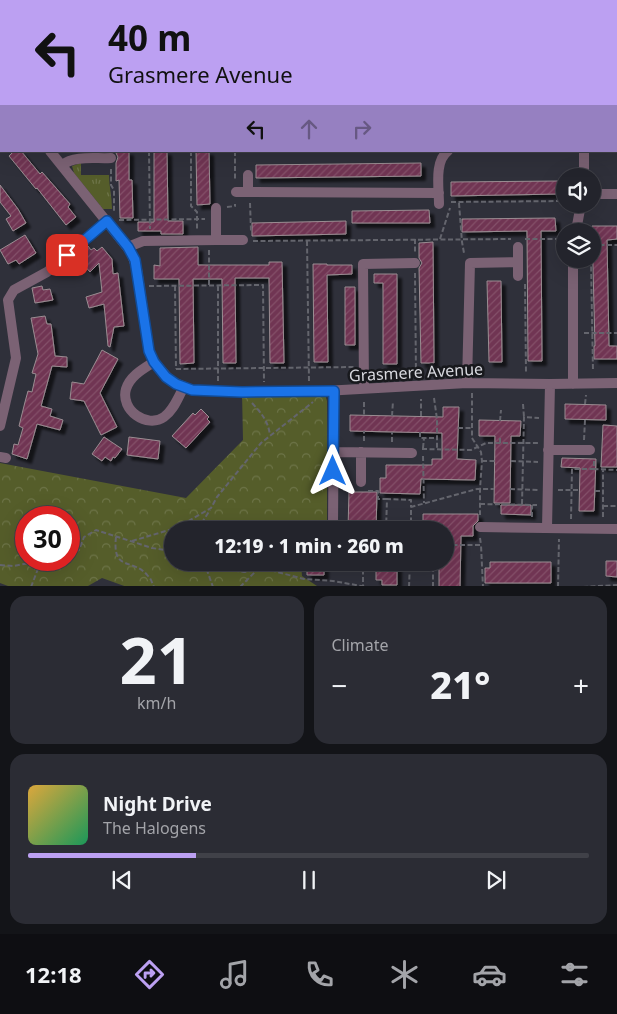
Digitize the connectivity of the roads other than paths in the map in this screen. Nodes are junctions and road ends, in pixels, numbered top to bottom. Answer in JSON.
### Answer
{"nodes":[{"id":1,"x":51,"y":152,"type":"edge"},
{"id":2,"x":447,"y":152,"type":"edge"},
{"id":3,"x":584,"y":152,"type":"edge"},
{"id":4,"x":111,"y":158,"type":"road end"},
{"id":5,"x":62,"y":165,"type":"junction"},
{"id":6,"x":584,"y":168,"type":"edge"},
{"id":7,"x":248,"y":174,"type":"dead end"},
{"id":8,"x":352,"y":192,"type":"junction"},
{"id":9,"x":439,"y":193,"type":"junction"},
{"id":10,"x":234,"y":194,"type":"road end"},
{"id":11,"x":601,"y":194,"type":"edge"},
{"id":12,"x":617,"y":194,"type":"edge"},
{"id":13,"x":245,"y":197,"type":"junction"},
{"id":14,"x":353,"y":203,"type":"dead end"},
{"id":15,"x":447,"y":203,"type":"road end"},
{"id":16,"x":216,"y":214,"type":"road end"},
{"id":17,"x":107,"y":221,"type":"junction"},
{"id":18,"x":213,"y":240,"type":"junction"},
{"id":19,"x":247,"y":241,"type":"road end"},
{"id":20,"x":517,"y":243,"type":"road end"},
{"id":21,"x":128,"y":247,"type":"junction"},
{"id":22,"x":518,"y":262,"type":"junction"},
{"id":23,"x":415,"y":263,"type":"road end"},
{"id":24,"x":573,"y":268,"type":"edge"},
{"id":25,"x":518,"y":276,"type":"road end"},
{"id":26,"x":154,"y":362,"type":"junction"},
{"id":27,"x":470,"y":383,"type":"junction"},
{"id":28,"x":617,"y":383,"type":"edge"},
{"id":29,"x":550,"y":384,"type":"junction"},
{"id":30,"x":573,"y":384,"type":"junction"},
{"id":31,"x":180,"y":386,"type":"junction"},
{"id":32,"x":364,"y":388,"type":"junction"},
{"id":33,"x":329,"y":391,"type":"junction"},
{"id":34,"x":0,"y":426,"type":"edge"},
{"id":35,"x":548,"y":447,"type":"junction"},
{"id":36,"x":587,"y":450,"type":"road end"},
{"id":37,"x":333,"y":452,"type":"junction"},
{"id":38,"x":361,"y":452,"type":"junction"},
{"id":39,"x":412,"y":453,"type":"road end"},
{"id":40,"x":361,"y":482,"type":"dead end"},
{"id":41,"x":333,"y":521,"type":"edge"},
{"id":42,"x":480,"y":527,"type":"road end"},
{"id":43,"x":547,"y":528,"type":"junction"},
{"id":44,"x":617,"y":529,"type":"edge"}],
"edges":[{"from":1,"to":5,"type":"street"},
{"from":2,"to":9,"type":"street"},
{"from":3,"to":6,"type":"street"},
{"from":4,"to":5,"type":"street"},
{"from":5,"to":17,"type":"street"},
{"from":7,"to":13,"type":"street"},
{"from":8,"to":9,"type":"street"},
{"from":8,"to":13,"type":"street"},
{"from":8,"to":14,"type":"street"},
{"from":9,"to":15,"type":"street"},
{"from":10,"to":13,"type":"street"},
{"from":11,"to":12,"type":"street"},
{"from":16,"to":18,"type":"street"},
{"from":17,"to":21,"type":"street"},
{"from":17,"to":34,"type":"street"},
{"from":18,"to":19,"type":"street"},
{"from":18,"to":21,"type":"street"},
{"from":20,"to":22,"type":"street"},
{"from":21,"to":26,"type":"street"},
{"from":22,"to":25,"type":"street"},
{"from":22,"to":27,"type":"street"},
{"from":23,"to":32,"type":"street"},
{"from":24,"to":30,"type":"street"},
{"from":26,"to":31,"type":"street"},
{"from":26,"to":31,"type":"street"},
{"from":27,"to":29,"type":"street","name":"Grasmere Avenue"},
{"from":27,"to":32,"type":"street","name":"Grasmere Avenue"},
{"from":28,"to":30,"type":"street","name":"Grasmere Avenue"},
{"from":29,"to":30,"type":"street","name":"Grasmere Avenue"},
{"from":29,"to":35,"type":"street"},
{"from":31,"to":33,"type":"street","name":"Grasmere Avenue"},
{"from":32,"to":33,"type":"street","name":"Grasmere Avenue"},
{"from":33,"to":37,"type":"street"},
{"from":35,"to":36,"type":"street"},
{"from":35,"to":43,"type":"street"},
{"from":37,"to":38,"type":"street"},
{"from":37,"to":41,"type":"street"},
{"from":38,"to":39,"type":"street"},
{"from":38,"to":40,"type":"street"},
{"from":42,"to":43,"type":"street"},
{"from":43,"to":44,"type":"street"}]}
